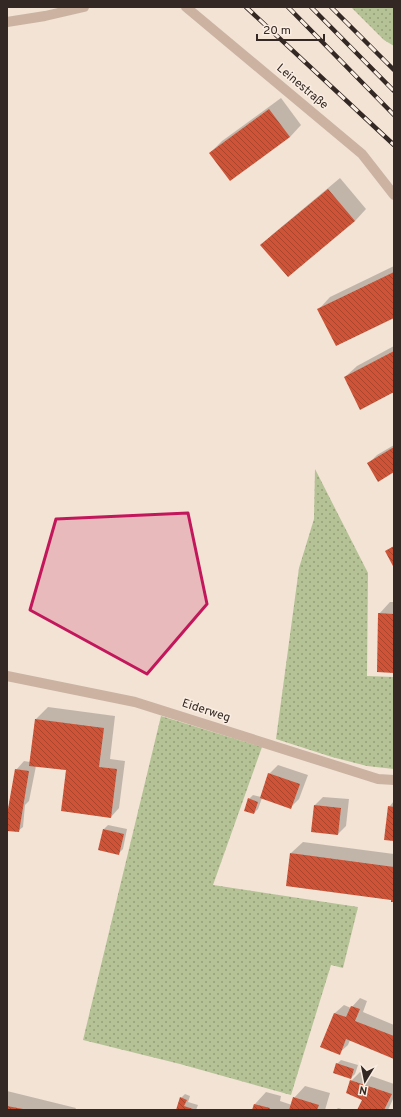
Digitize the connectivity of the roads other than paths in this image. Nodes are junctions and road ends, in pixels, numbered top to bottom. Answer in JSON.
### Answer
{"nodes":[{"id":1,"x":84,"y":7,"type":"edge"},
{"id":2,"x":186,"y":7,"type":"edge"},
{"id":3,"x":7,"y":22,"type":"edge"},
{"id":4,"x":394,"y":194,"type":"edge"},
{"id":5,"x":7,"y":676,"type":"edge"},
{"id":6,"x":394,"y":780,"type":"edge"}],
"edges":[{"from":1,"to":3,"type":"street"},
{"from":2,"to":4,"type":"street","name":"Leinestraße"},
{"from":5,"to":6,"type":"street","name":"Eiderweg"}]}
